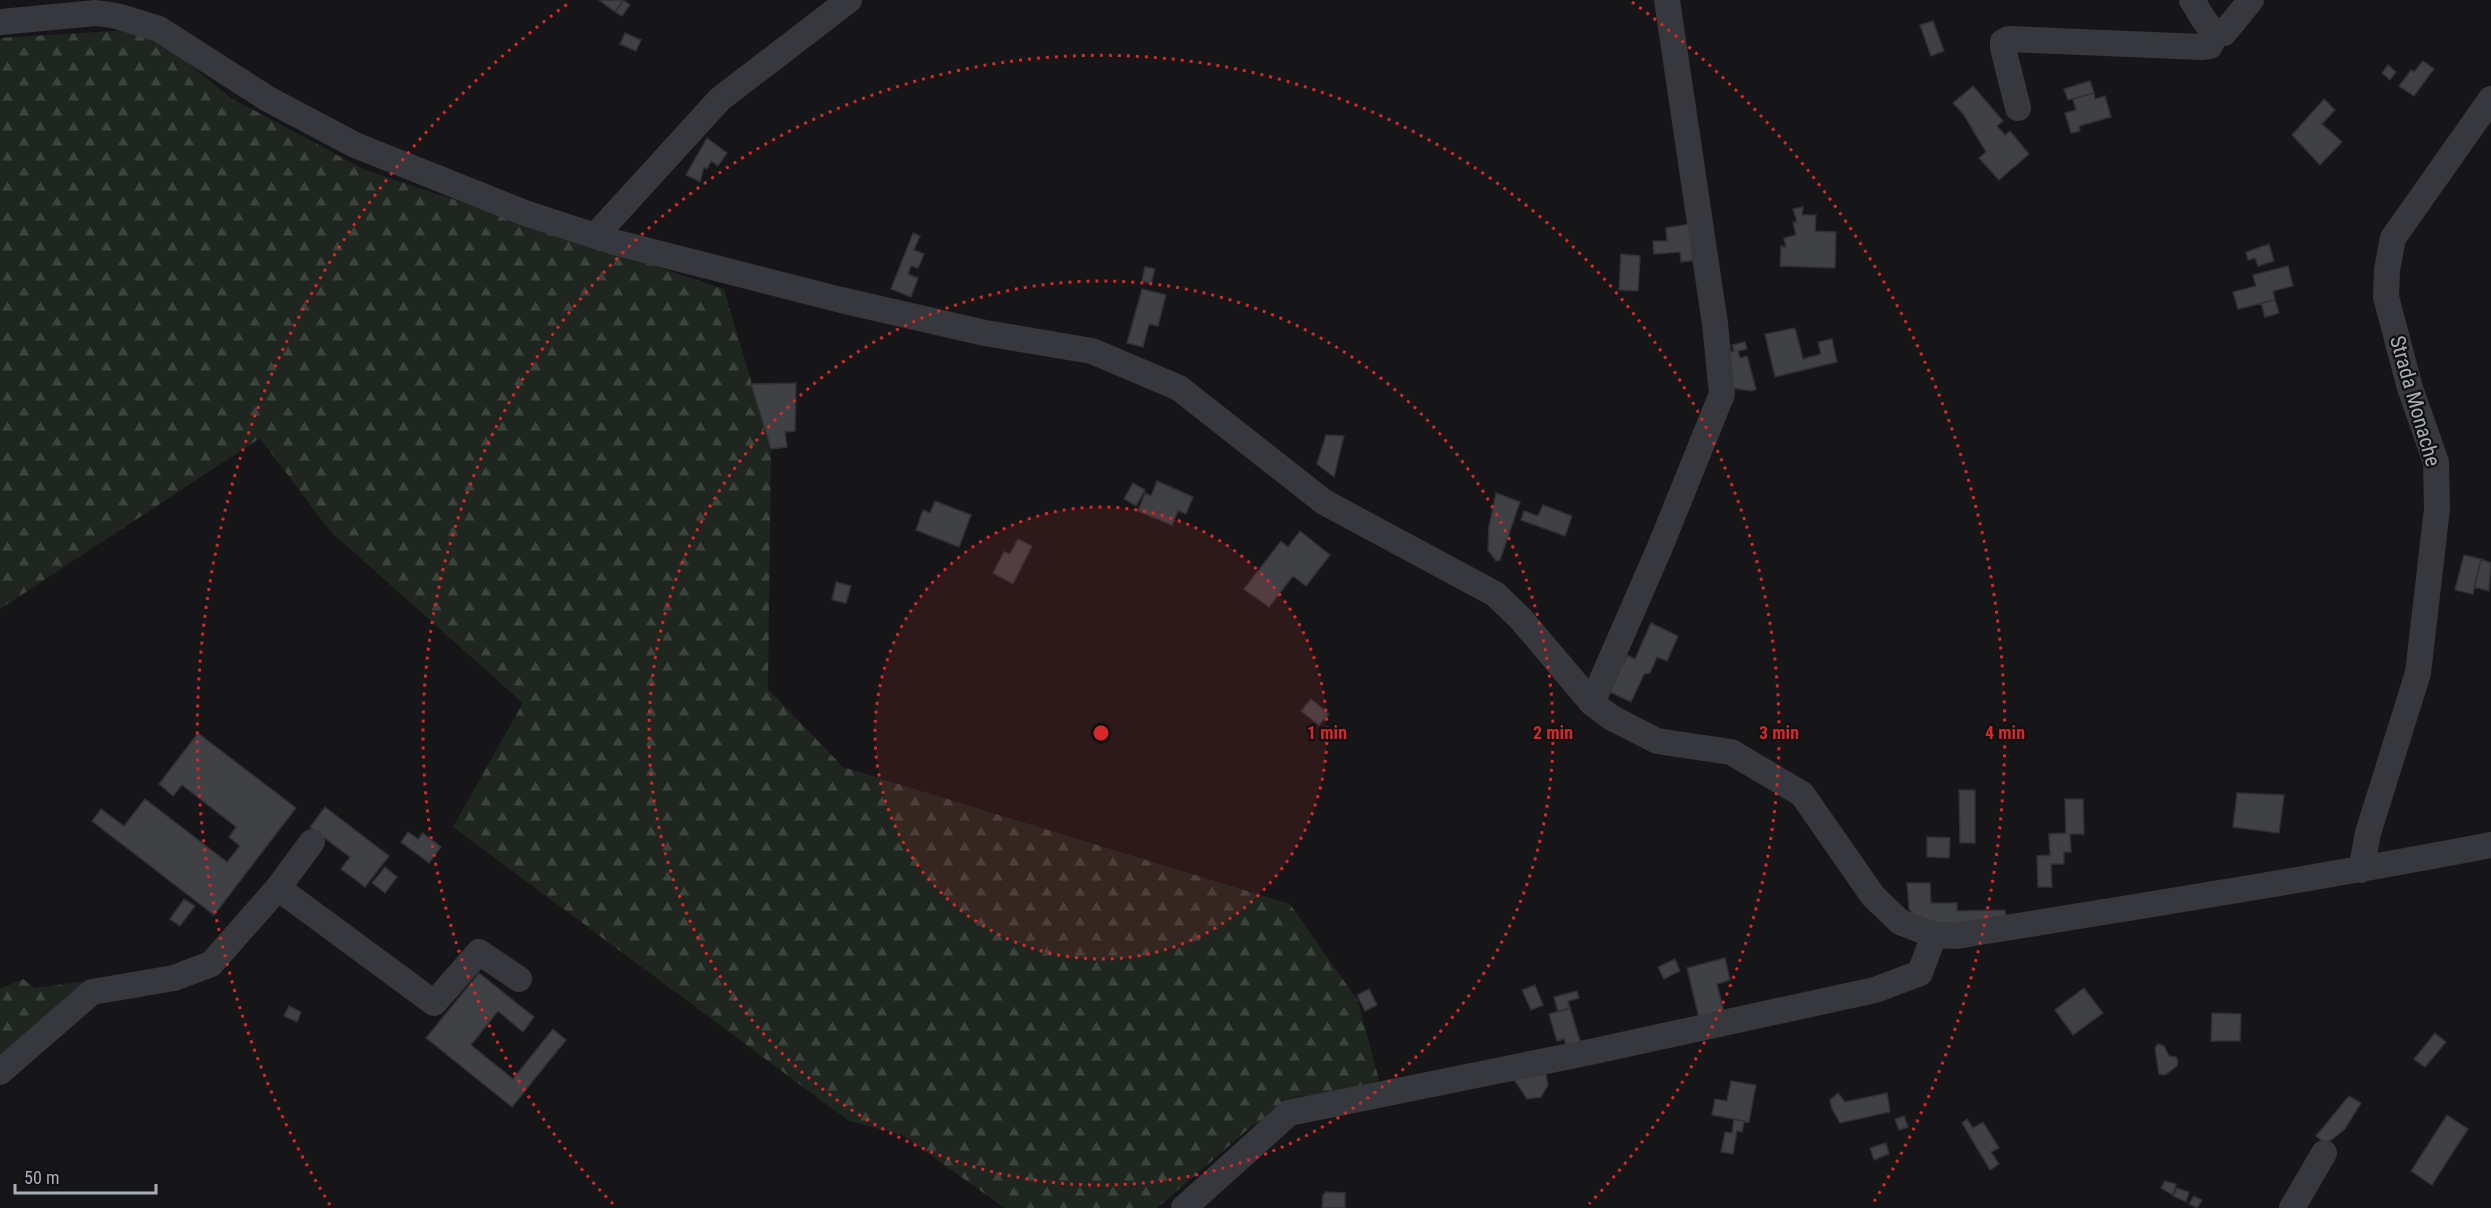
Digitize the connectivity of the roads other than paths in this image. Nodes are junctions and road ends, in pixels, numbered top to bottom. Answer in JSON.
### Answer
{"nodes":[{"id":1,"x":849,"y":0,"type":"edge"},
{"id":2,"x":1667,"y":0,"type":"edge"},
{"id":3,"x":2192,"y":0,"type":"edge"},
{"id":4,"x":2251,"y":0,"type":"edge"},
{"id":5,"x":0,"y":22,"type":"edge"},
{"id":6,"x":2216,"y":32,"type":"junction"},
{"id":7,"x":2491,"y":99,"type":"edge"},
{"id":8,"x":2018,"y":108,"type":"dead end"},
{"id":9,"x":595,"y":236,"type":"junction"},
{"id":10,"x":1592,"y":703,"type":"junction"},
{"id":11,"x":312,"y":842,"type":"dead end"},
{"id":12,"x":2491,"y":845,"type":"edge"},
{"id":13,"x":2361,"y":870,"type":"junction"},
{"id":14,"x":278,"y":888,"type":"junction"},
{"id":15,"x":1934,"y":935,"type":"junction"},
{"id":16,"x":519,"y":980,"type":"dead end"},
{"id":17,"x":0,"y":1072,"type":"edge"},
{"id":18,"x":2324,"y":1153,"type":"dead end"},
{"id":19,"x":1184,"y":1208,"type":"edge"},
{"id":20,"x":2292,"y":1208,"type":"edge"}],
"edges":[{"from":1,"to":9,"type":"street"},
{"from":2,"to":10,"type":"street"},
{"from":3,"to":6,"type":"street"},
{"from":4,"to":6,"type":"street"},
{"from":5,"to":9,"type":"street"},
{"from":6,"to":8,"type":"street"},
{"from":7,"to":13,"type":"street","name":"Strada Monache"},
{"from":9,"to":10,"type":"street"},
{"from":10,"to":15,"type":"street"},
{"from":11,"to":14,"type":"street"},
{"from":12,"to":13,"type":"street"},
{"from":13,"to":15,"type":"street"},
{"from":14,"to":16,"type":"street"},
{"from":14,"to":17,"type":"street"},
{"from":15,"to":19,"type":"street"},
{"from":18,"to":20,"type":"street"}]}
